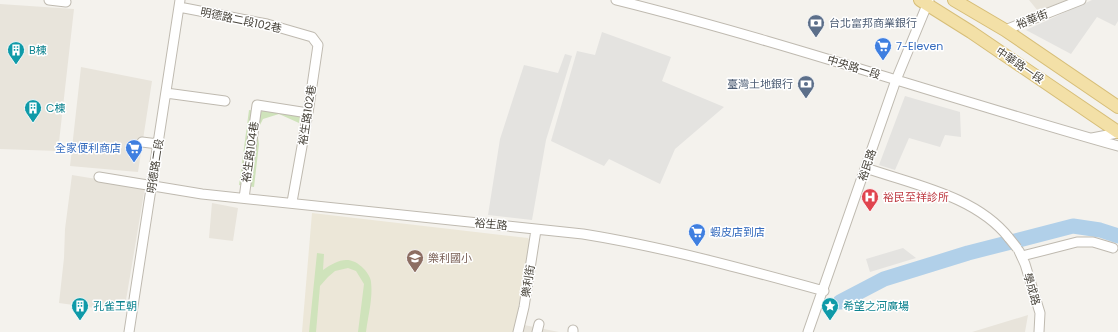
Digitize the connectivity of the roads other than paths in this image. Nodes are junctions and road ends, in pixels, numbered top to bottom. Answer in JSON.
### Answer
{"nodes":[{"id":1,"x":49,"y":0,"type":"edge"},
{"id":2,"x":616,"y":0,"type":"edge"},
{"id":3,"x":954,"y":0,"type":"edge"},
{"id":4,"x":1081,"y":0,"type":"edge"},
{"id":5,"x":925,"y":1,"type":"edge"},
{"id":6,"x":66,"y":2,"type":"dead end"},
{"id":7,"x":180,"y":3,"type":"edge"},
{"id":8,"x":1005,"y":30,"type":"junction"},
{"id":9,"x":303,"y":35,"type":"joint"},
{"id":10,"x":896,"y":80,"type":"junction"},
{"id":11,"x":166,"y":93,"type":"junction"},
{"id":12,"x":225,"y":101,"type":"dead end"},
{"id":13,"x":1118,"y":108,"type":"edge"},
{"id":14,"x":308,"y":113,"type":"junction"},
{"id":15,"x":1118,"y":132,"type":"edge"},
{"id":16,"x":1091,"y":138,"type":"junction"},
{"id":17,"x":142,"y":142,"type":"dead end"},
{"id":18,"x":158,"y":144,"type":"junction"},
{"id":19,"x":1118,"y":146,"type":"edge"},
{"id":20,"x":866,"y":168,"type":"junction"},
{"id":21,"x":99,"y":177,"type":"dead end"},
{"id":22,"x":152,"y":186,"type":"junction"},
{"id":23,"x":244,"y":198,"type":"junction"},
{"id":24,"x":292,"y":202,"type":"junction"},
{"id":25,"x":536,"y":230,"type":"junction"},
{"id":26,"x":1112,"y":248,"type":"dead end"},
{"id":27,"x":1019,"y":252,"type":"junction"},
{"id":28,"x":824,"y":291,"type":"junction"},
{"id":29,"x":129,"y":332,"type":"edge"},
{"id":30,"x":518,"y":332,"type":"edge"},
{"id":31,"x":808,"y":332,"type":"edge"},
{"id":32,"x":1039,"y":332,"type":"edge"}],
"edges":[{"from":1,"to":6,"type":"street"},
{"from":2,"to":10,"type":"street","name":"中央路一段"},
{"from":3,"to":8,"type":"main road","name":"中華路一段"},
{"from":4,"to":8,"type":"street","name":"裕華街"},
{"from":5,"to":10,"type":"street","name":"裕民路"},
{"from":5,"to":15,"type":"main road","name":"中華路一段"},
{"from":7,"to":9,"type":"street","name":"明德路二段102巷"},
{"from":7,"to":11,"type":"street","name":"明德路二段"},
{"from":8,"to":13,"type":"main road","name":"中華路一段"},
{"from":9,"to":14,"type":"street","name":"裕生路102巷"},
{"from":10,"to":16,"type":"street","name":"中央路一段"},
{"from":10,"to":20,"type":"street","name":"裕民路"},
{"from":11,"to":12,"type":"street"},
{"from":11,"to":18,"type":"street","name":"明德路二段"},
{"from":14,"to":23,"type":"street","name":"裕生路104巷"},
{"from":14,"to":24,"type":"street","name":"裕生路102巷"},
{"from":15,"to":16,"type":"street","name":"中央路一段"},
{"from":16,"to":19,"type":"street","name":"中央路一段"},
{"from":17,"to":18,"type":"street"},
{"from":18,"to":22,"type":"street","name":"明德路二段"},
{"from":20,"to":27,"type":"street","bridge":true},
{"from":20,"to":28,"type":"street","name":"裕民路"},
{"from":21,"to":22,"type":"street","name":"裕生路"},
{"from":22,"to":23,"type":"street","name":"裕生路"},
{"from":22,"to":29,"type":"street","name":"明德路二段"},
{"from":23,"to":24,"type":"street","name":"裕生路"},
{"from":24,"to":25,"type":"street","name":"裕生路"},
{"from":25,"to":28,"type":"street","name":"裕生路"},
{"from":25,"to":30,"type":"street","name":"樂利街"},
{"from":26,"to":27,"type":"street"},
{"from":27,"to":32,"type":"street","name":"學成路"},
{"from":28,"to":31,"type":"street","name":"裕民路"}]}
